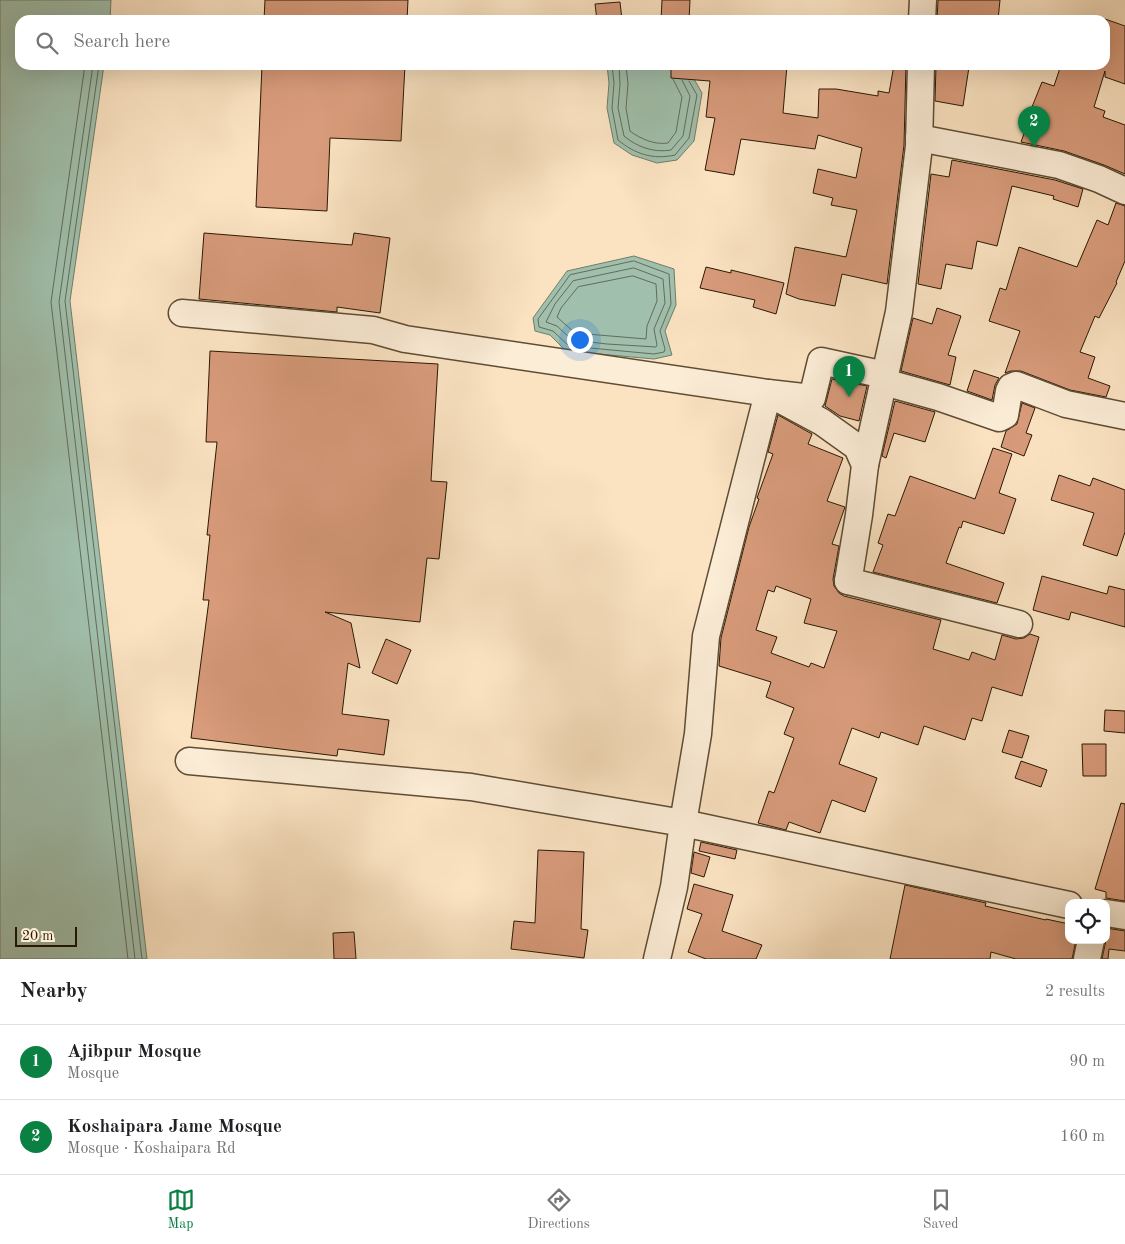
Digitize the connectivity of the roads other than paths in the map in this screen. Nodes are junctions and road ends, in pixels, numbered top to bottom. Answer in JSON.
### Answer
{"nodes":[{"id":1,"x":923,"y":0,"type":"edge"},
{"id":2,"x":922,"y":15,"type":"edge"},
{"id":3,"x":921,"y":70,"type":"edge"},
{"id":4,"x":919,"y":138,"type":"junction"},
{"id":5,"x":1125,"y":191,"type":"edge"},
{"id":6,"x":182,"y":313,"type":"dead end"},
{"id":7,"x":884,"y":378,"type":"junction"},
{"id":8,"x":768,"y":393,"type":"junction"},
{"id":9,"x":1125,"y":416,"type":"edge"},
{"id":10,"x":865,"y":465,"type":"junction"},
{"id":11,"x":1018,"y":624,"type":"dead end"},
{"id":12,"x":189,"y":760,"type":"dead end"},
{"id":13,"x":683,"y":823,"type":"junction"},
{"id":14,"x":1065,"y":904,"type":"edge"},
{"id":15,"x":1110,"y":914,"type":"edge"},
{"id":16,"x":1125,"y":916,"type":"edge"},
{"id":17,"x":1090,"y":944,"type":"edge"},
{"id":18,"x":657,"y":959,"type":"edge"},
{"id":19,"x":1087,"y":959,"type":"edge"}],
"edges":[{"from":1,"to":2,"type":"street"},
{"from":3,"to":4,"type":"street"},
{"from":4,"to":5,"type":"street"},
{"from":4,"to":7,"type":"street"},
{"from":6,"to":8,"type":"street"},
{"from":7,"to":8,"type":"street"},
{"from":7,"to":9,"type":"street"},
{"from":7,"to":10,"type":"street"},
{"from":8,"to":10,"type":"street"},
{"from":8,"to":13,"type":"street"},
{"from":10,"to":11,"type":"street"},
{"from":12,"to":13,"type":"street"},
{"from":13,"to":14,"type":"street"},
{"from":13,"to":18,"type":"street"},
{"from":15,"to":16,"type":"street"},
{"from":17,"to":19,"type":"street"}]}
